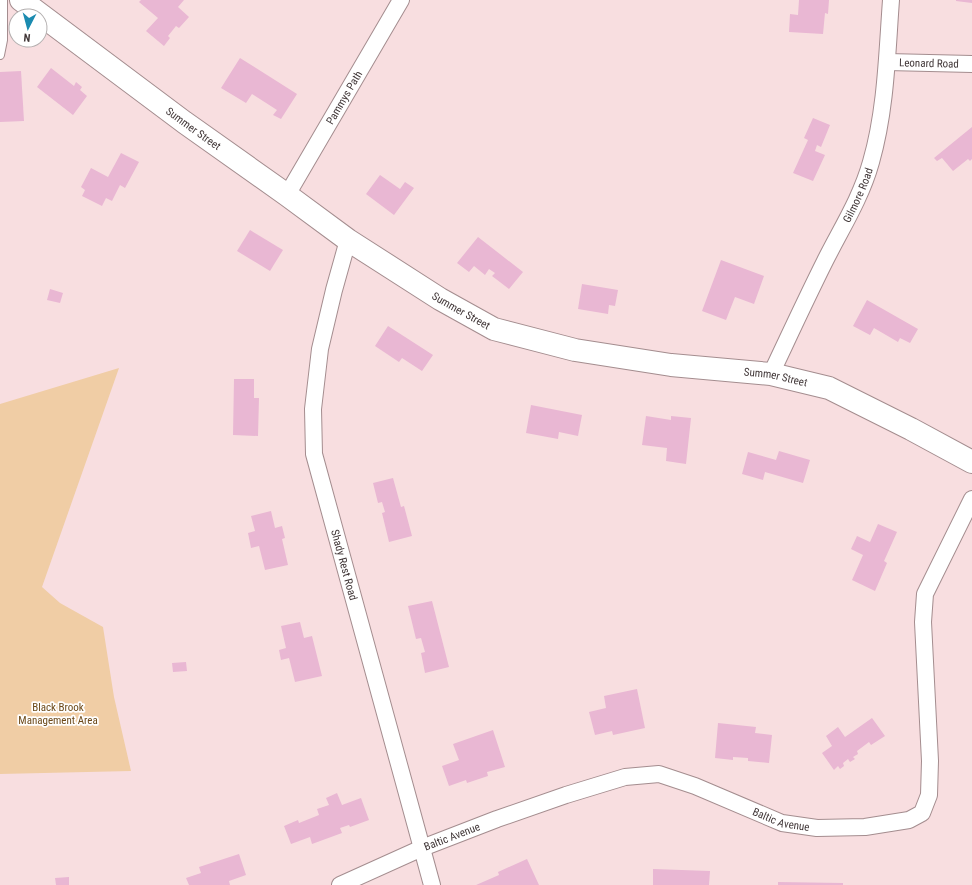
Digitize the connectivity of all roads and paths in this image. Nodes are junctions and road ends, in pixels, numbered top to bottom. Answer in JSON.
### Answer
{"nodes":[{"id":1,"x":3,"y":0,"type":"edge"},
{"id":2,"x":20,"y":0,"type":"edge"},
{"id":3,"x":401,"y":0,"type":"edge"},
{"id":4,"x":891,"y":0,"type":"edge"},
{"id":5,"x":0,"y":55,"type":"edge"},
{"id":6,"x":887,"y":62,"type":"junction"},
{"id":7,"x":972,"y":64,"type":"edge"},
{"id":8,"x":287,"y":195,"type":"junction"},
{"id":9,"x":348,"y":240,"type":"junction"},
{"id":10,"x":771,"y":374,"type":"junction"},
{"id":11,"x":972,"y":462,"type":"edge"},
{"id":12,"x":972,"y":499,"type":"edge"},
{"id":13,"x":422,"y":848,"type":"junction"},
{"id":14,"x":340,"y":885,"type":"edge"},
{"id":15,"x":432,"y":885,"type":"edge"}],
"edges":[{"from":1,"to":5,"type":"lane"},
{"from":2,"to":8,"type":"street","name":"Summer Street"},
{"from":3,"to":8,"type":"street","name":"Pammys Path"},
{"from":4,"to":6,"type":"street","name":"Gilmore Road"},
{"from":6,"to":7,"type":"street","name":"Leonard Road"},
{"from":6,"to":10,"type":"street","name":"Gilmore Road"},
{"from":8,"to":9,"type":"street","name":"Summer Street"},
{"from":9,"to":10,"type":"street","name":"Summer Street"},
{"from":9,"to":13,"type":"street","name":"Shady Rest Road"},
{"from":10,"to":11,"type":"street","name":"Summer Street"},
{"from":12,"to":13,"type":"street","name":"Baltic Avenue"},
{"from":13,"to":14,"type":"street","name":"Baltic Avenue"},
{"from":13,"to":15,"type":"street","name":"Shady Rest Road"}]}
